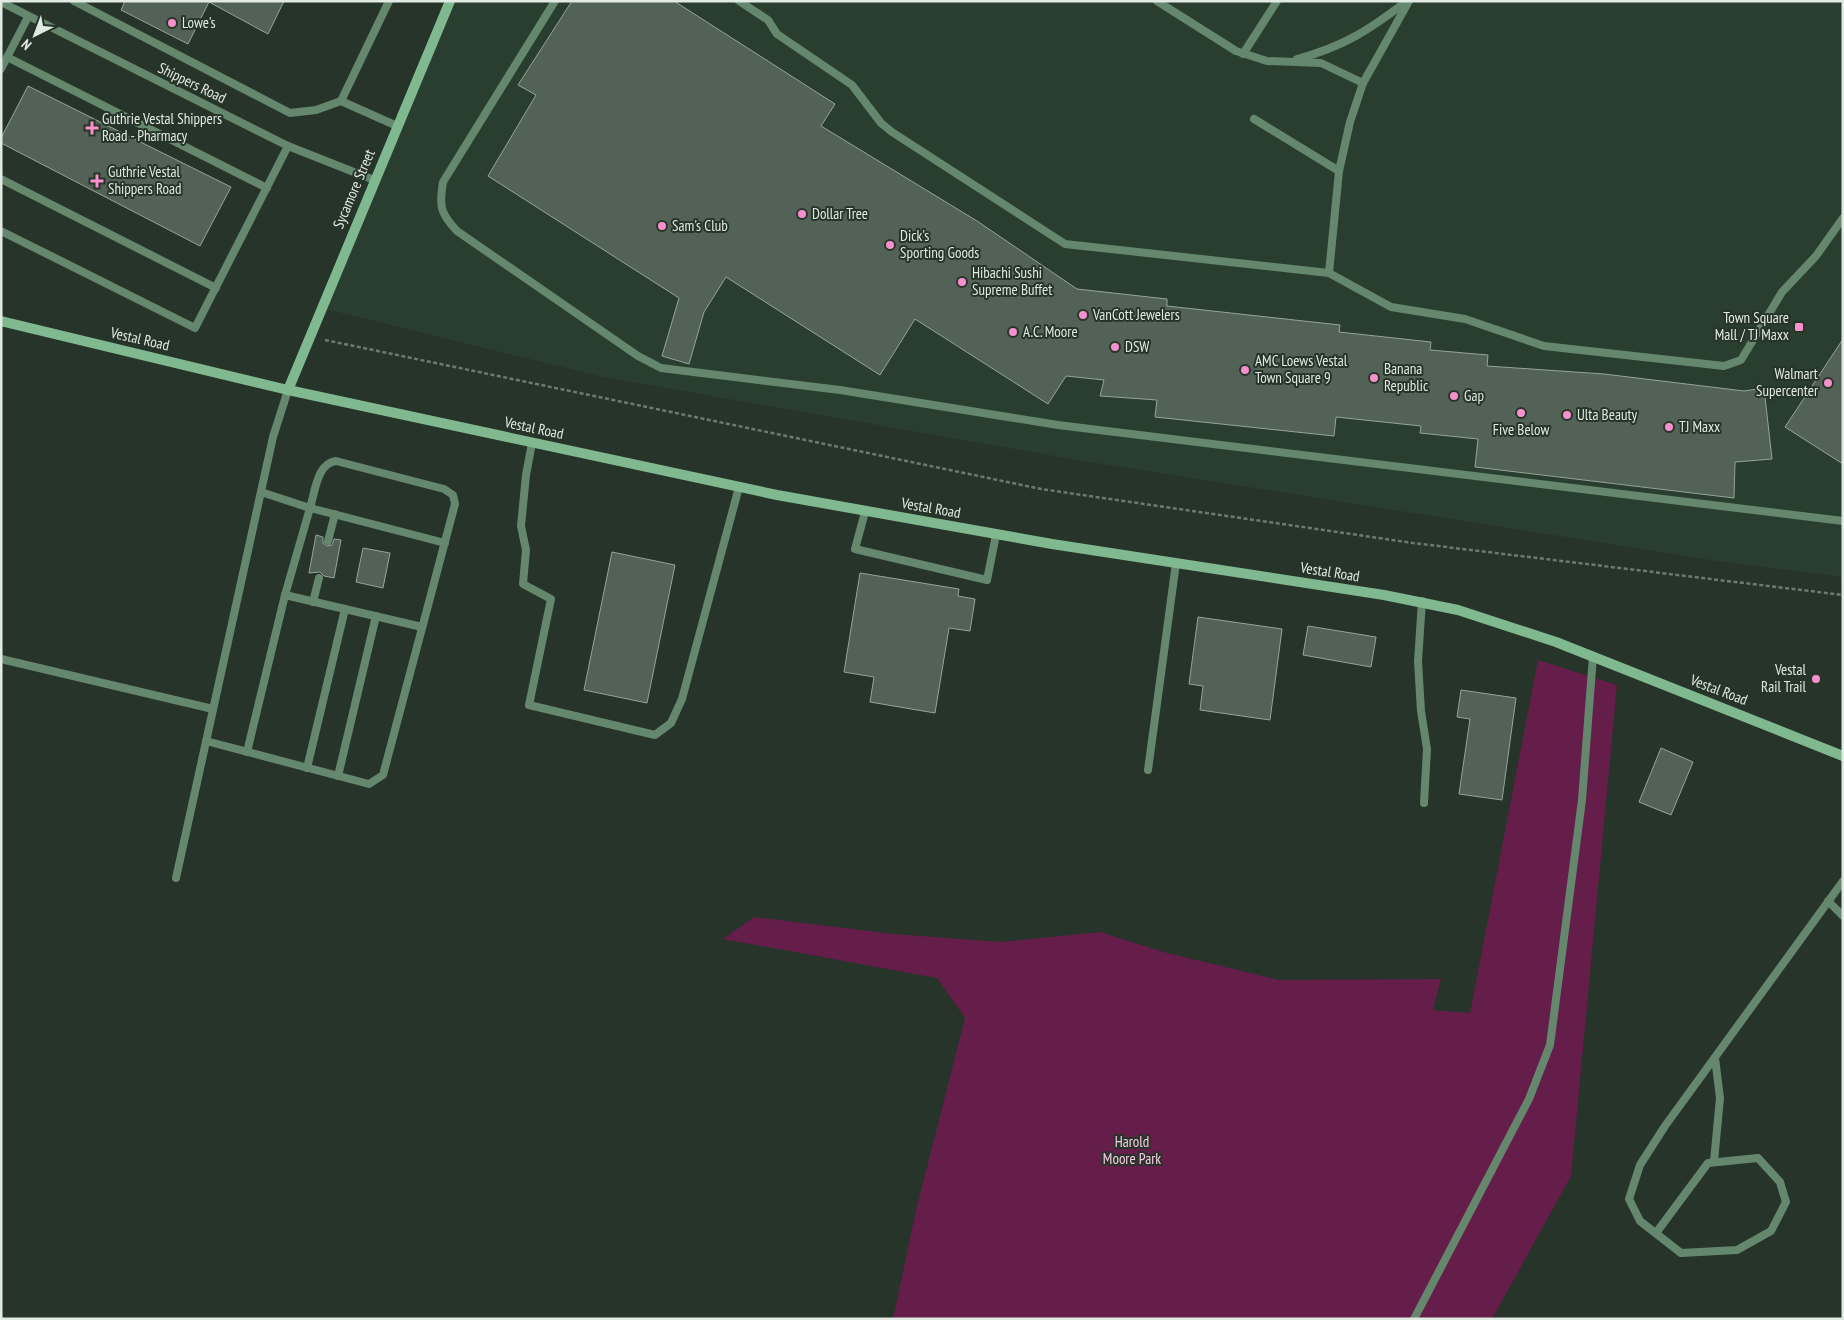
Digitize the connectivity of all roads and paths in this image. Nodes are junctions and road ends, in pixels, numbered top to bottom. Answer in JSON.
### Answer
{"nodes":[{"id":1,"x":74,"y":1,"type":"edge"},
{"id":2,"x":389,"y":1,"type":"edge"},
{"id":3,"x":450,"y":1,"type":"edge"},
{"id":4,"x":555,"y":1,"type":"edge"},
{"id":5,"x":738,"y":1,"type":"edge"},
{"id":6,"x":1157,"y":1,"type":"edge"},
{"id":7,"x":1277,"y":1,"type":"edge"},
{"id":8,"x":1408,"y":1,"type":"edge"},
{"id":9,"x":1,"y":2,"type":"edge"},
{"id":10,"x":28,"y":17,"type":"junction"},
{"id":11,"x":1243,"y":54,"type":"junction"},
{"id":12,"x":8,"y":57,"type":"junction"},
{"id":13,"x":1293,"y":61,"type":"junction"},
{"id":14,"x":1,"y":69,"type":"edge"},
{"id":15,"x":1363,"y":83,"type":"junction"},
{"id":16,"x":341,"y":101,"type":"junction"},
{"id":17,"x":1254,"y":119,"type":"dead end"},
{"id":18,"x":397,"y":126,"type":"junction"},
{"id":19,"x":288,"y":146,"type":"junction"},
{"id":20,"x":1339,"y":172,"type":"junction"},
{"id":21,"x":1,"y":179,"type":"edge"},
{"id":22,"x":374,"y":180,"type":"junction"},
{"id":23,"x":266,"y":188,"type":"junction"},
{"id":24,"x":1843,"y":218,"type":"edge"},
{"id":25,"x":1,"y":231,"type":"edge"},
{"id":26,"x":1329,"y":273,"type":"junction"},
{"id":27,"x":216,"y":288,"type":"junction"},
{"id":28,"x":1,"y":321,"type":"edge"},
{"id":29,"x":325,"y":340,"type":"dead end"},
{"id":30,"x":288,"y":390,"type":"junction"},
{"id":31,"x":532,"y":443,"type":"junction"},
{"id":32,"x":739,"y":487,"type":"junction"},
{"id":33,"x":261,"y":492,"type":"junction"},
{"id":34,"x":310,"y":508,"type":"junction"},
{"id":35,"x":865,"y":512,"type":"junction"},
{"id":36,"x":335,"y":514,"type":"junction"},
{"id":37,"x":1843,"y":521,"type":"edge"},
{"id":38,"x":996,"y":535,"type":"junction"},
{"id":39,"x":328,"y":541,"type":"dead end"},
{"id":40,"x":444,"y":543,"type":"junction"},
{"id":41,"x":1176,"y":563,"type":"junction"},
{"id":42,"x":319,"y":578,"type":"dead end"},
{"id":43,"x":285,"y":595,"type":"junction"},
{"id":44,"x":1843,"y":595,"type":"edge"},
{"id":45,"x":1422,"y":601,"type":"junction"},
{"id":46,"x":313,"y":602,"type":"junction"},
{"id":47,"x":345,"y":609,"type":"junction"},
{"id":48,"x":376,"y":616,"type":"junction"},
{"id":49,"x":422,"y":627,"type":"junction"},
{"id":50,"x":1593,"y":656,"type":"junction"},
{"id":51,"x":1,"y":659,"type":"edge"},
{"id":52,"x":213,"y":709,"type":"junction"},
{"id":53,"x":206,"y":741,"type":"junction"},
{"id":54,"x":247,"y":752,"type":"junction"},
{"id":55,"x":1843,"y":756,"type":"edge"},
{"id":56,"x":307,"y":768,"type":"junction"},
{"id":57,"x":1148,"y":770,"type":"dead end"},
{"id":58,"x":338,"y":776,"type":"junction"},
{"id":59,"x":1424,"y":804,"type":"dead end"},
{"id":60,"x":176,"y":878,"type":"dead end"},
{"id":61,"x":1843,"y":880,"type":"edge"},
{"id":62,"x":1828,"y":901,"type":"junction"},
{"id":63,"x":1843,"y":916,"type":"edge"},
{"id":64,"x":1715,"y":1058,"type":"junction"},
{"id":65,"x":1714,"y":1161,"type":"junction"},
{"id":66,"x":1656,"y":1233,"type":"junction"},
{"id":67,"x":1414,"y":1319,"type":"edge"}],
"edges":[{"from":1,"to":16,"type":"lane"},
{"from":2,"to":16,"type":"lane"},
{"from":3,"to":18,"type":"street","name":"Sycamore Street"},
{"from":4,"to":37,"type":"lane"},
{"from":5,"to":26,"type":"lane"},
{"from":6,"to":11,"type":"lane"},
{"from":7,"to":11,"type":"lane"},
{"from":8,"to":13,"type":"lane"},
{"from":8,"to":15,"type":"lane"},
{"from":9,"to":10,"type":"lane","name":"Shippers Road"},
{"from":10,"to":12,"type":"lane"},
{"from":10,"to":19,"type":"lane","name":"Shippers Road"},
{"from":11,"to":13,"type":"lane"},
{"from":12,"to":14,"type":"lane"},
{"from":12,"to":23,"type":"lane"},
{"from":13,"to":15,"type":"lane"},
{"from":15,"to":20,"type":"lane"},
{"from":16,"to":18,"type":"lane"},
{"from":17,"to":20,"type":"lane"},
{"from":18,"to":22,"type":"street","name":"Sycamore Street"},
{"from":19,"to":22,"type":"lane","name":"Shippers Road"},
{"from":19,"to":23,"type":"lane"},
{"from":20,"to":26,"type":"lane"},
{"from":21,"to":27,"type":"lane"},
{"from":22,"to":30,"type":"street","name":"Sycamore Street"},
{"from":23,"to":27,"type":"lane"},
{"from":24,"to":26,"type":"lane"},
{"from":25,"to":27,"type":"lane"},
{"from":28,"to":30,"type":"street","name":"Vestal Road"},
{"from":29,"to":44,"type":"path"},
{"from":30,"to":31,"type":"street","name":"Vestal Road"},
{"from":30,"to":33,"type":"lane"},
{"from":31,"to":32,"type":"street","name":"Vestal Road"},
{"from":31,"to":32,"type":"lane"},
{"from":32,"to":35,"type":"street","name":"Vestal Road"},
{"from":33,"to":34,"type":"lane"},
{"from":33,"to":52,"type":"lane"},
{"from":34,"to":36,"type":"lane"},
{"from":34,"to":40,"type":"lane"},
{"from":34,"to":43,"type":"lane"},
{"from":35,"to":38,"type":"street","name":"Vestal Road"},
{"from":35,"to":38,"type":"lane"},
{"from":36,"to":39,"type":"lane"},
{"from":36,"to":40,"type":"lane"},
{"from":38,"to":41,"type":"street","name":"Vestal Road"},
{"from":40,"to":49,"type":"lane"},
{"from":41,"to":45,"type":"street","name":"Vestal Road"},
{"from":41,"to":57,"type":"lane"},
{"from":42,"to":46,"type":"lane"},
{"from":43,"to":46,"type":"lane"},
{"from":43,"to":54,"type":"lane"},
{"from":45,"to":50,"type":"street","name":"Vestal Road"},
{"from":45,"to":59,"type":"lane"},
{"from":46,"to":47,"type":"lane"},
{"from":47,"to":48,"type":"lane"},
{"from":47,"to":56,"type":"lane"},
{"from":48,"to":49,"type":"lane"},
{"from":48,"to":58,"type":"lane"},
{"from":49,"to":58,"type":"lane"},
{"from":50,"to":55,"type":"street","name":"Vestal Road"},
{"from":50,"to":67,"type":"lane"},
{"from":51,"to":52,"type":"lane"},
{"from":52,"to":53,"type":"lane"},
{"from":53,"to":54,"type":"lane"},
{"from":53,"to":60,"type":"lane"},
{"from":54,"to":56,"type":"lane"},
{"from":56,"to":58,"type":"lane"},
{"from":61,"to":62,"type":"lane"},
{"from":62,"to":63,"type":"lane"},
{"from":62,"to":64,"type":"lane"},
{"from":64,"to":65,"type":"lane"},
{"from":64,"to":66,"type":"lane"},
{"from":65,"to":66,"type":"lane"},
{"from":65,"to":66,"type":"lane"}]}
